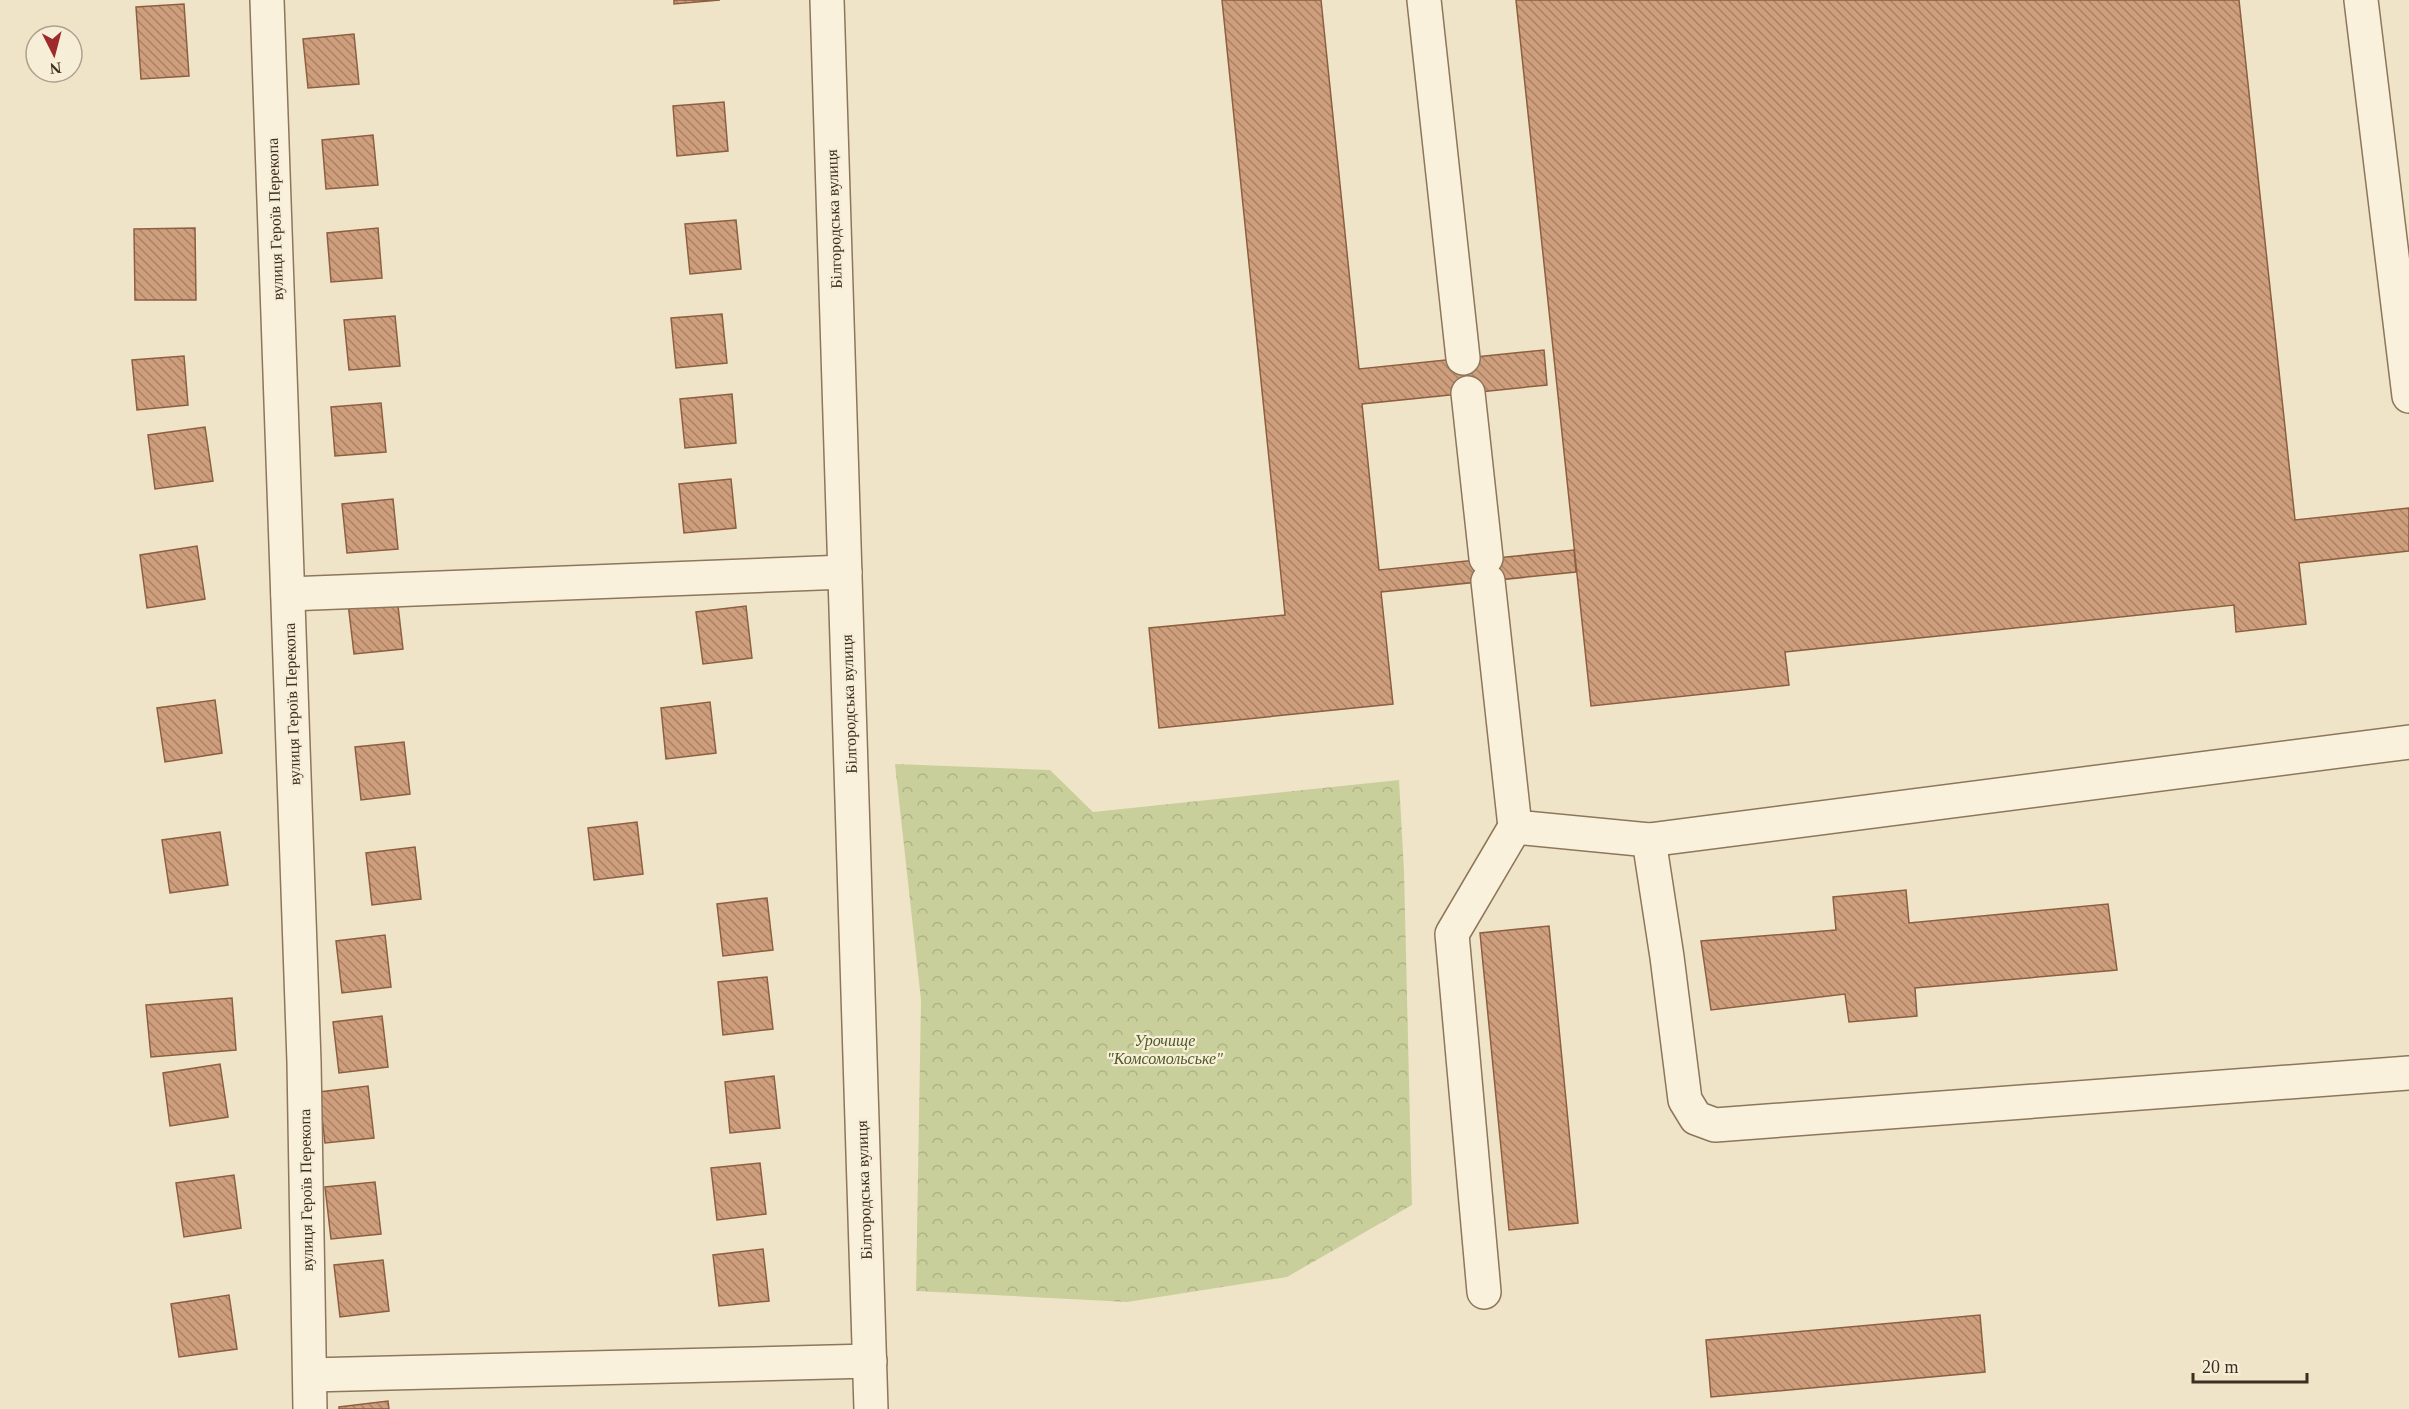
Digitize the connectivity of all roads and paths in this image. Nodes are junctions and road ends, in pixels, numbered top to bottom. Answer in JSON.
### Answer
{"nodes":[{"id":1,"x":267,"y":0,"type":"edge"},
{"id":2,"x":827,"y":0,"type":"edge"},
{"id":3,"x":1424,"y":0,"type":"edge"},
{"id":4,"x":2361,"y":0,"type":"edge"},
{"id":5,"x":1463,"y":358,"type":"dead end"},
{"id":6,"x":1467,"y":393,"type":"dead end"},
{"id":7,"x":2409,"y":396,"type":"edge"},
{"id":8,"x":845,"y":572,"type":"junction"},
{"id":9,"x":288,"y":594,"type":"junction"},
{"id":10,"x":2409,"y":742,"type":"edge"},
{"id":11,"x":1515,"y":827,"type":"junction"},
{"id":12,"x":1649,"y":840,"type":"junction"},
{"id":13,"x":2409,"y":1073,"type":"edge"},
{"id":14,"x":1484,"y":1292,"type":"dead end"},
{"id":15,"x":870,"y":1360,"type":"junction"},
{"id":16,"x":309,"y":1375,"type":"junction"},
{"id":17,"x":310,"y":1409,"type":"edge"},
{"id":18,"x":871,"y":1409,"type":"edge"}],
"edges":[{"from":1,"to":9,"type":"street","name":"вулиця Героїв Перекопа"},
{"from":2,"to":8,"type":"street","name":"Білгородська вулиця"},
{"from":3,"to":5,"type":"street"},
{"from":4,"to":7,"type":"street"},
{"from":6,"to":11,"type":"street"},
{"from":8,"to":9,"type":"street"},
{"from":8,"to":15,"type":"street","name":"Білгородська вулиця"},
{"from":9,"to":16,"type":"street","name":"вулиця Героїв Перекопа"},
{"from":10,"to":12,"type":"street"},
{"from":11,"to":12,"type":"street"},
{"from":11,"to":14,"type":"street"},
{"from":12,"to":13,"type":"street"},
{"from":15,"to":16,"type":"street"},
{"from":15,"to":18,"type":"street","name":"Білгородська вулиця"},
{"from":16,"to":17,"type":"street","name":"вулиця Героїв Перекопа"}]}
